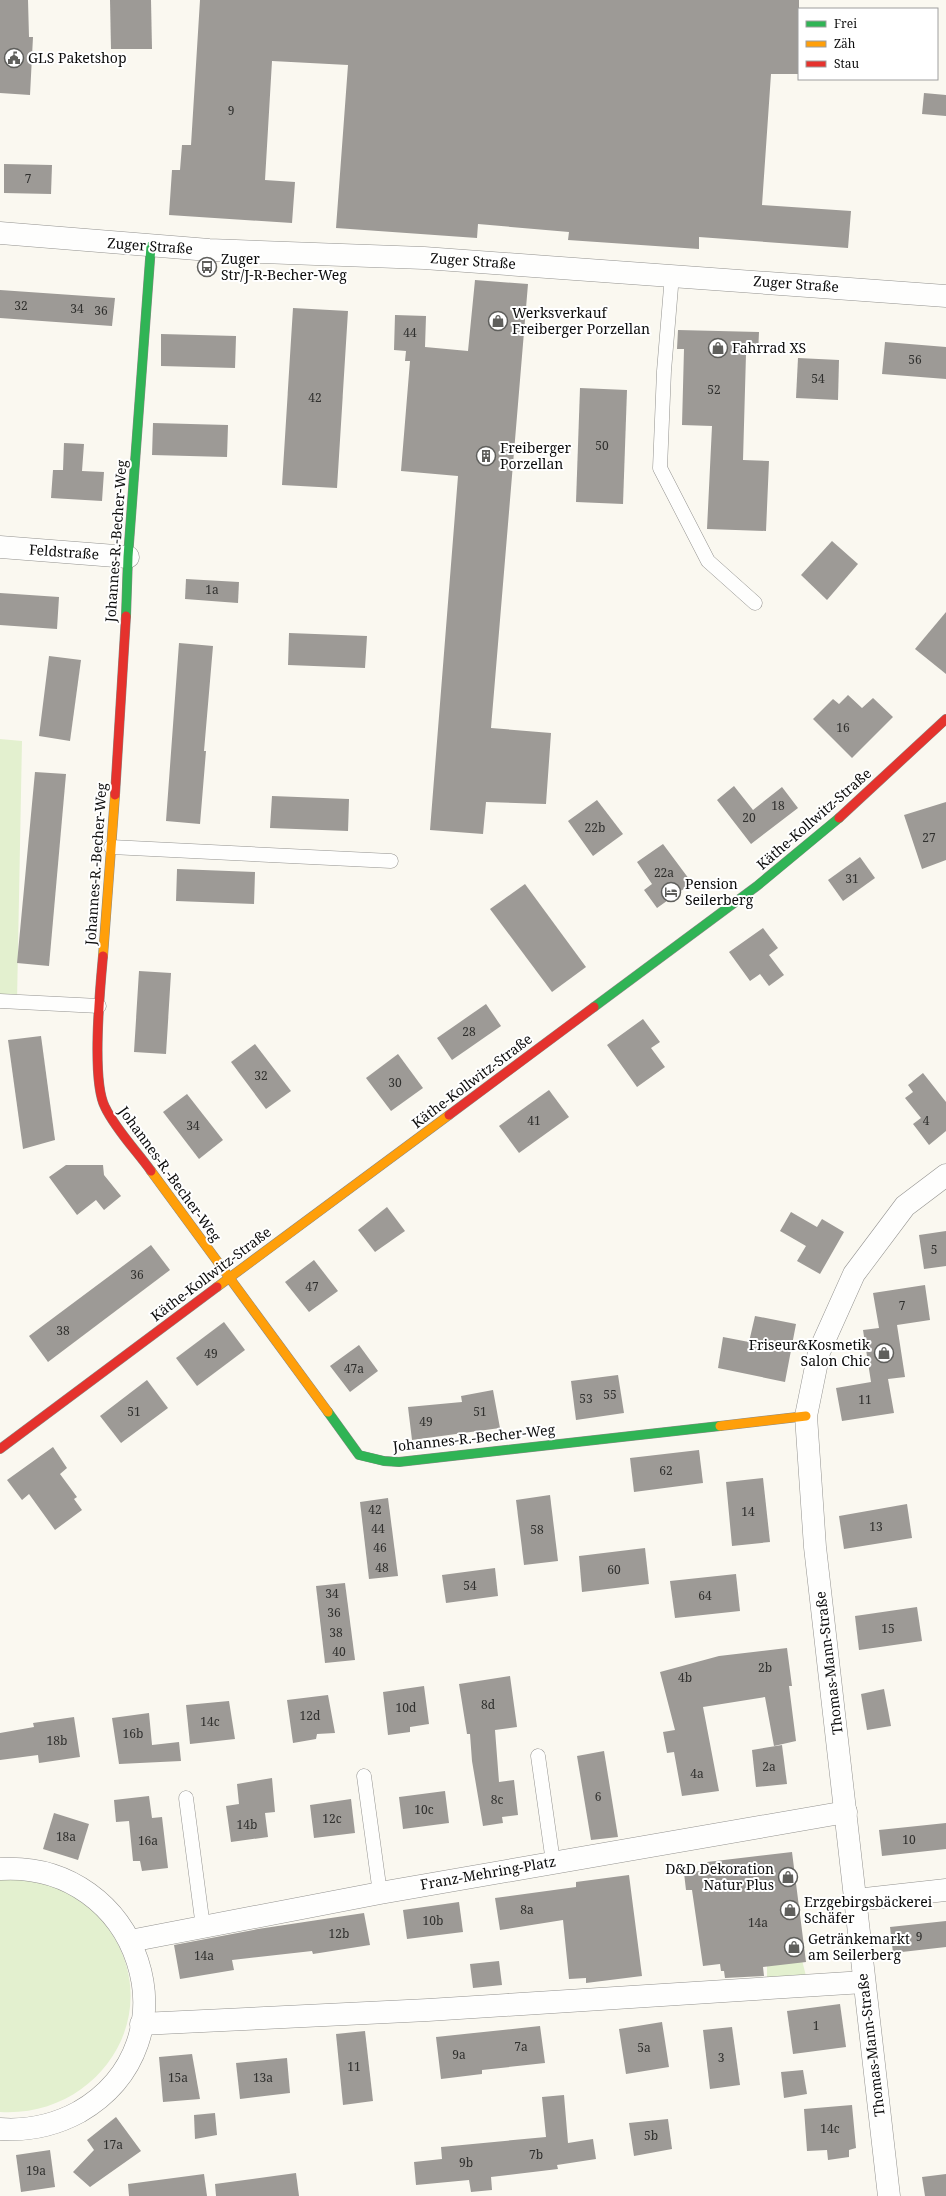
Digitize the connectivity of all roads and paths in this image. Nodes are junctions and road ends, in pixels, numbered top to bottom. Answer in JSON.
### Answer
{"nodes":[{"id":1,"x":0,"y":233,"type":"edge"},
{"id":2,"x":151,"y":246,"type":"junction"},
{"id":3,"x":672,"y":275,"type":"junction"},
{"id":4,"x":946,"y":296,"type":"edge"},
{"id":5,"x":0,"y":547,"type":"edge"},
{"id":6,"x":128,"y":557,"type":"junction"},
{"id":7,"x":755,"y":603,"type":"dead end"},
{"id":8,"x":946,"y":719,"type":"edge"},
{"id":9,"x":111,"y":847,"type":"junction"},
{"id":10,"x":391,"y":860,"type":"dead end"},
{"id":11,"x":0,"y":1001,"type":"edge"},
{"id":12,"x":99,"y":1006,"type":"junction"},
{"id":13,"x":946,"y":1174,"type":"edge"},
{"id":14,"x":228,"y":1278,"type":"junction"},
{"id":15,"x":806,"y":1416,"type":"junction"},
{"id":16,"x":0,"y":1449,"type":"edge"},
{"id":17,"x":538,"y":1756,"type":"dead end"},
{"id":18,"x":364,"y":1776,"type":"dead end"},
{"id":19,"x":186,"y":1798,"type":"dead end"},
{"id":20,"x":846,"y":1812,"type":"junction"},
{"id":21,"x":553,"y":1862,"type":"junction"},
{"id":22,"x":0,"y":1869,"type":"edge"},
{"id":23,"x":946,"y":1890,"type":"edge"},
{"id":24,"x":380,"y":1892,"type":"junction"},
{"id":25,"x":856,"y":1900,"type":"junction"},
{"id":26,"x":203,"y":1927,"type":"junction"},
{"id":27,"x":130,"y":1941,"type":"junction"},
{"id":28,"x":864,"y":1982,"type":"junction"},
{"id":29,"x":142,"y":2024,"type":"junction"},
{"id":30,"x":0,"y":2128,"type":"edge"},
{"id":31,"x":889,"y":2196,"type":"edge"}],
"edges":[{"from":1,"to":2,"type":"street","name":"Zuger Straße"},
{"from":2,"to":3,"type":"street","name":"Zuger Straße"},
{"from":2,"to":6,"type":"street","name":"Johannes-R.-Becher-Weg"},
{"from":3,"to":4,"type":"street","name":"Zuger Straße"},
{"from":3,"to":7,"type":"lane"},
{"from":5,"to":6,"type":"street","name":"Feldstraße"},
{"from":6,"to":9,"type":"street","name":"Johannes-R.-Becher-Weg"},
{"from":8,"to":14,"type":"street","name":"Käthe-Kollwitz-Straße"},
{"from":9,"to":10,"type":"lane"},
{"from":9,"to":12,"type":"street","name":"Johannes-R.-Becher-Weg"},
{"from":11,"to":12,"type":"lane"},
{"from":12,"to":14,"type":"street","name":"Johannes-R.-Becher-Weg"},
{"from":13,"to":15,"type":"street","name":"Thomas-Mann-Straße"},
{"from":14,"to":15,"type":"street","name":"Johannes-R.-Becher-Weg"},
{"from":14,"to":16,"type":"street","name":"Käthe-Kollwitz-Straße"},
{"from":15,"to":20,"type":"street","name":"Thomas-Mann-Straße"},
{"from":17,"to":21,"type":"lane"},
{"from":18,"to":24,"type":"lane"},
{"from":19,"to":26,"type":"lane"},
{"from":20,"to":21,"type":"street","name":"Franz-Mehring-Platz"},
{"from":20,"to":25,"type":"street","name":"Thomas-Mann-Straße"},
{"from":21,"to":24,"type":"street","name":"Franz-Mehring-Platz"},
{"from":22,"to":27,"type":"street"},
{"from":23,"to":25,"type":"street"},
{"from":24,"to":26,"type":"street","name":"Franz-Mehring-Platz"},
{"from":25,"to":28,"type":"street","name":"Thomas-Mann-Straße"},
{"from":26,"to":27,"type":"street","name":"Franz-Mehring-Platz"},
{"from":27,"to":29,"type":"street"},
{"from":28,"to":29,"type":"street"},
{"from":28,"to":31,"type":"street","name":"Thomas-Mann-Straße"},
{"from":29,"to":30,"type":"street"}]}
